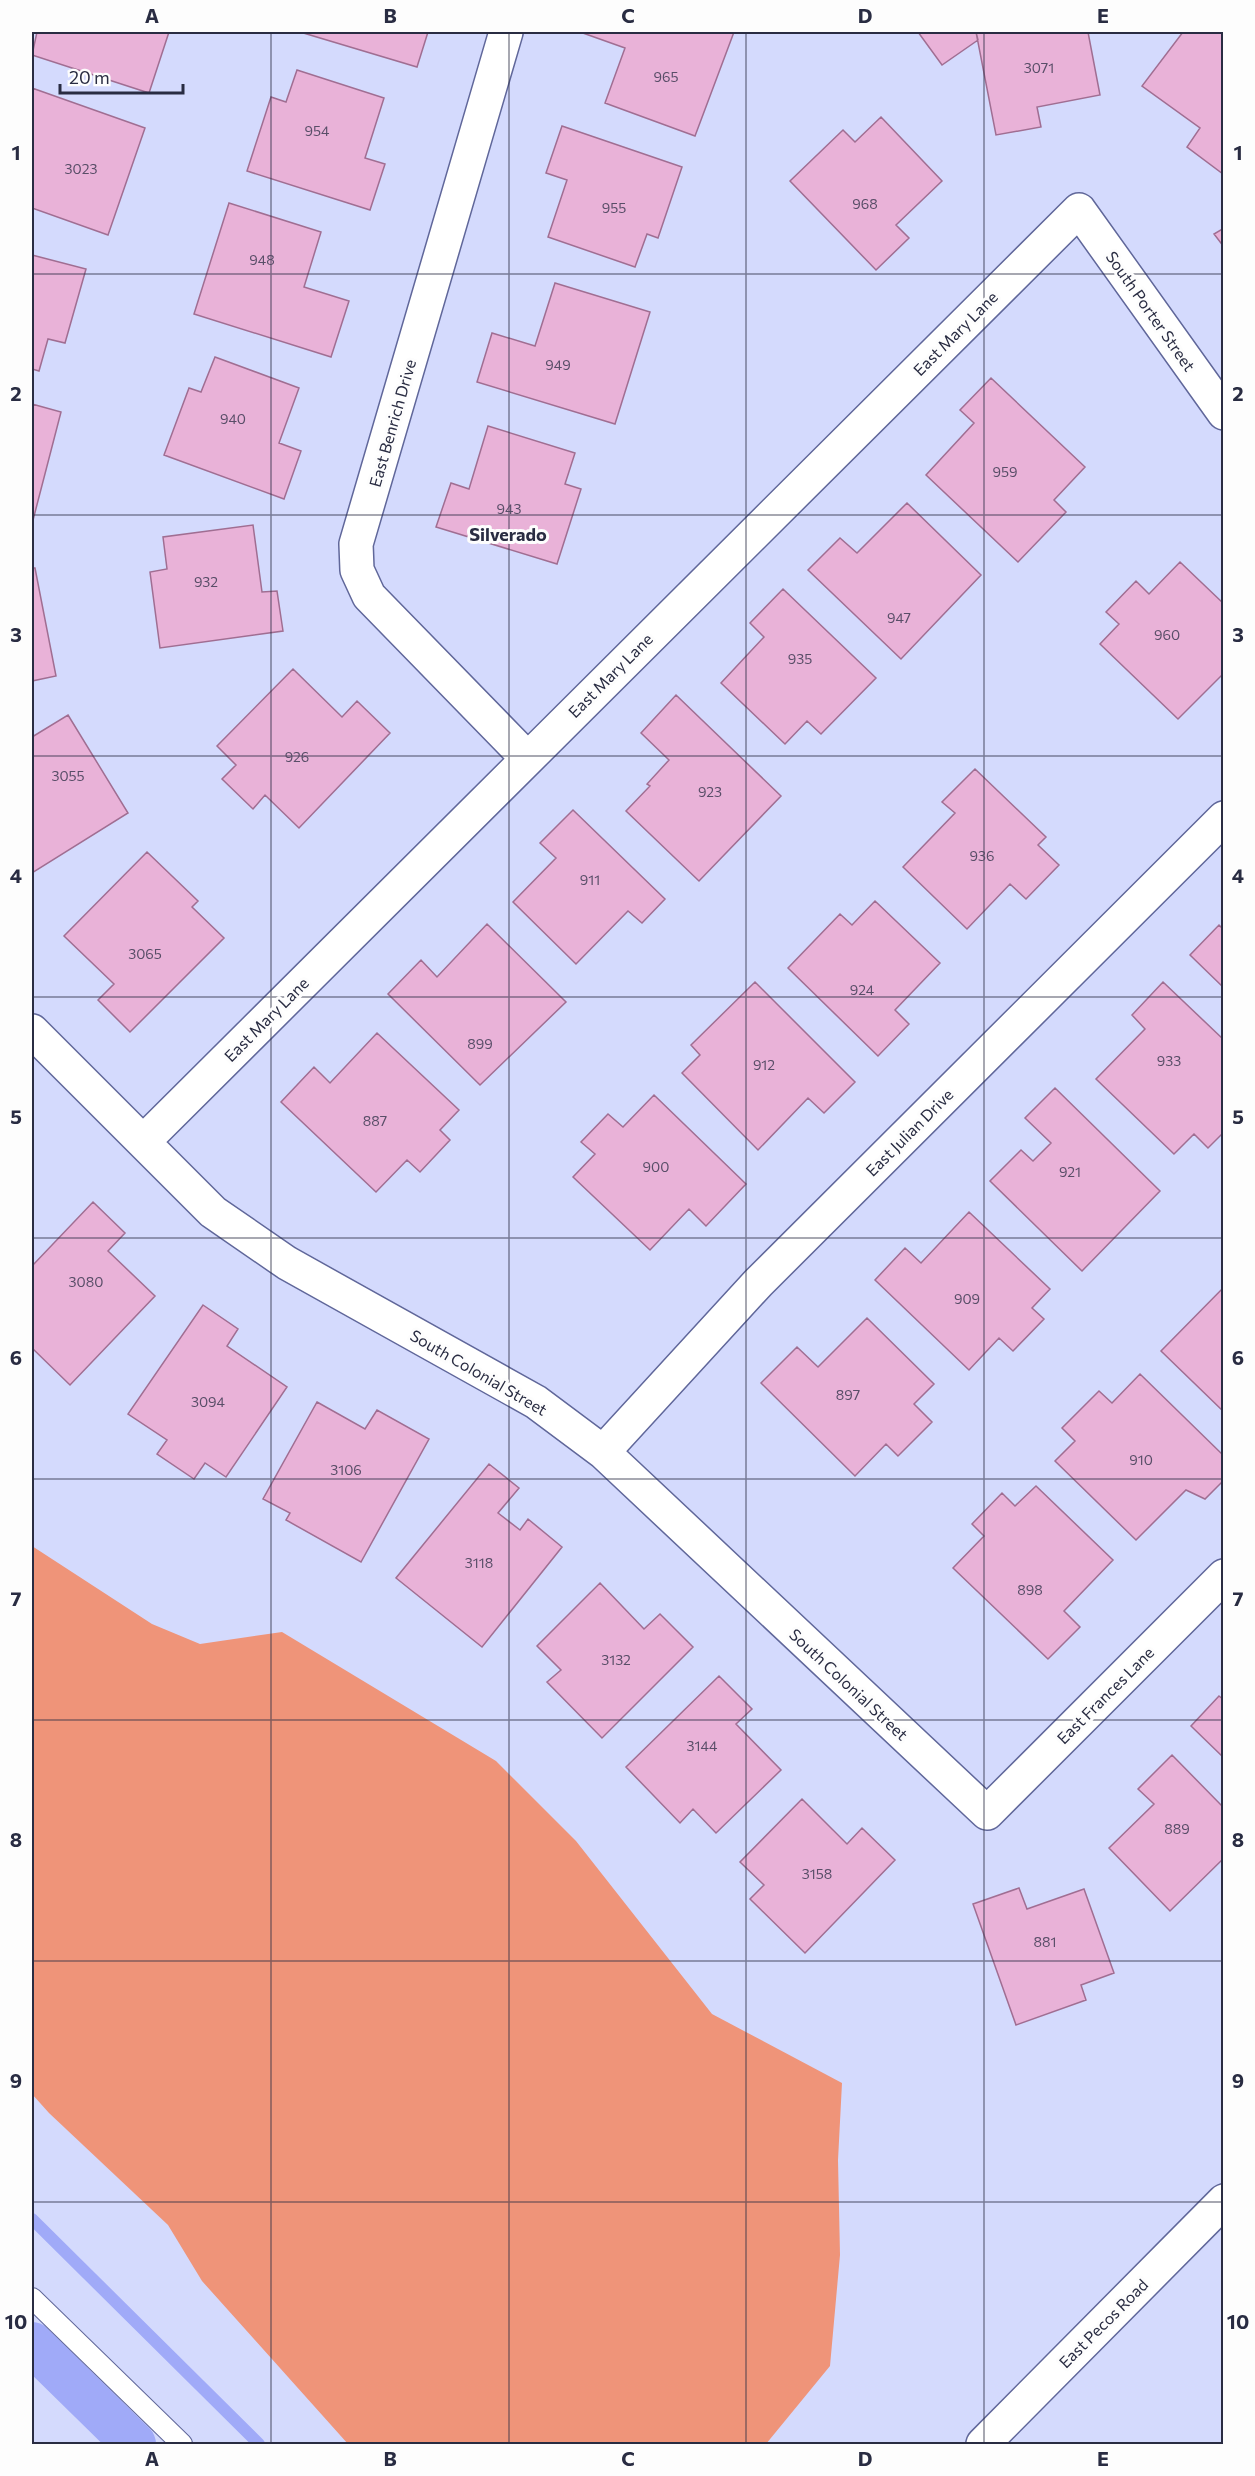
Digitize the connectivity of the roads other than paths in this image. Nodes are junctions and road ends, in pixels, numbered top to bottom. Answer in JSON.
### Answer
{"nodes":[{"id":1,"x":506,"y":32,"type":"edge"},
{"id":2,"x":1079,"y":210,"type":"joint"},
{"id":3,"x":1224,"y":413,"type":"edge"},
{"id":4,"x":527,"y":758,"type":"junction"},
{"id":5,"x":1224,"y":818,"type":"edge"},
{"id":6,"x":32,"y":1031,"type":"edge"},
{"id":7,"x":143,"y":1142,"type":"junction"},
{"id":8,"x":603,"y":1452,"type":"junction"},
{"id":9,"x":1224,"y":1576,"type":"edge"},
{"id":10,"x":987,"y":1813,"type":"joint"},
{"id":11,"x":1224,"y":2201,"type":"edge"},
{"id":12,"x":32,"y":2298,"type":"edge"},
{"id":13,"x":182,"y":2445,"type":"edge"},
{"id":14,"x":983,"y":2445,"type":"edge"}],
"edges":[{"from":1,"to":4,"type":"street","name":"East Benrich Drive"},
{"from":2,"to":3,"type":"street","name":"South Porter Street"},
{"from":2,"to":4,"type":"street","name":"East Mary Lane"},
{"from":4,"to":7,"type":"street","name":"East Mary Lane"},
{"from":5,"to":8,"type":"street","name":"East Julian Drive"},
{"from":6,"to":7,"type":"street","name":"South Colonial Street"},
{"from":7,"to":8,"type":"street","name":"South Colonial Street"},
{"from":8,"to":10,"type":"street","name":"South Colonial Street"},
{"from":9,"to":10,"type":"street","name":"East Frances Lane"},
{"from":11,"to":14,"type":"street","name":"East Pecos Road"},
{"from":12,"to":13,"type":"lane"}]}
